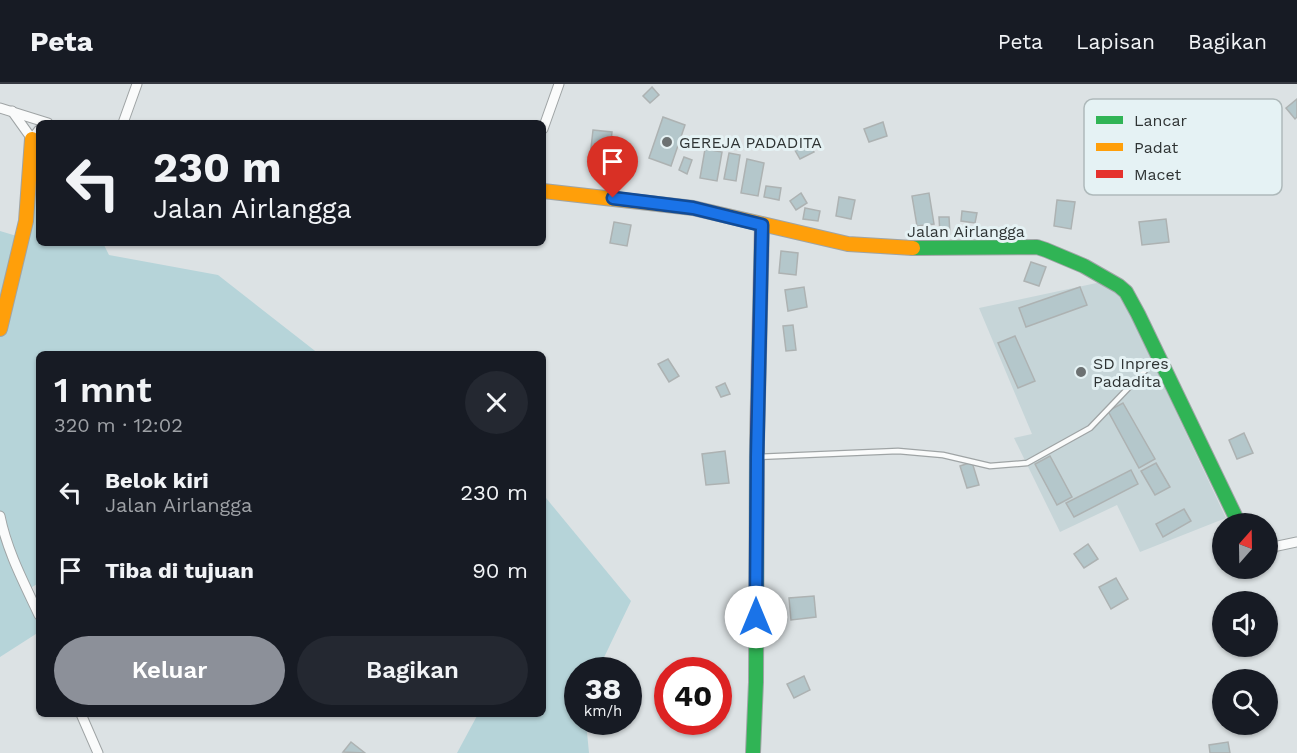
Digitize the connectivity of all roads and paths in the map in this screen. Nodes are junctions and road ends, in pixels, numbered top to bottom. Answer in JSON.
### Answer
{"nodes":[{"id":1,"x":137,"y":84,"type":"edge"},
{"id":2,"x":560,"y":84,"type":"edge"},
{"id":3,"x":0,"y":108,"type":"edge"},
{"id":4,"x":12,"y":111,"type":"junction"},
{"id":5,"x":38,"y":120,"type":"edge"},
{"id":6,"x":124,"y":120,"type":"edge"},
{"id":7,"x":546,"y":121,"type":"edge"},
{"id":8,"x":35,"y":135,"type":"edge"},
{"id":9,"x":546,"y":191,"type":"edge"},
{"id":10,"x":762,"y":225,"type":"junction"},
{"id":11,"x":0,"y":329,"type":"edge"},
{"id":12,"x":1158,"y":356,"type":"junction"},
{"id":13,"x":757,"y":457,"type":"junction"},
{"id":14,"x":1234,"y":513,"type":"edge"},
{"id":15,"x":0,"y":516,"type":"edge"},
{"id":16,"x":1297,"y":542,"type":"edge"},
{"id":17,"x":1278,"y":546,"type":"edge"},
{"id":18,"x":36,"y":609,"type":"edge"},
{"id":19,"x":82,"y":717,"type":"edge"},
{"id":20,"x":98,"y":753,"type":"edge"},
{"id":21,"x":753,"y":753,"type":"edge"}],
"edges":[{"from":1,"to":6,"type":"street"},
{"from":2,"to":7,"type":"street"},
{"from":3,"to":4,"type":"street"},
{"from":4,"to":5,"type":"street"},
{"from":4,"to":8,"type":"street"},
{"from":8,"to":11,"type":"street"},
{"from":9,"to":10,"type":"street","name":"Jalan Airlangga"},
{"from":10,"to":12,"type":"street","name":"Jalan Airlangga"},
{"from":10,"to":13,"type":"street"},
{"from":12,"to":13,"type":"lane"},
{"from":12,"to":14,"type":"street","name":"Jalan Airlangga"},
{"from":13,"to":21,"type":"street"},
{"from":15,"to":18,"type":"street"},
{"from":16,"to":17,"type":"street"},
{"from":19,"to":20,"type":"street"}]}
